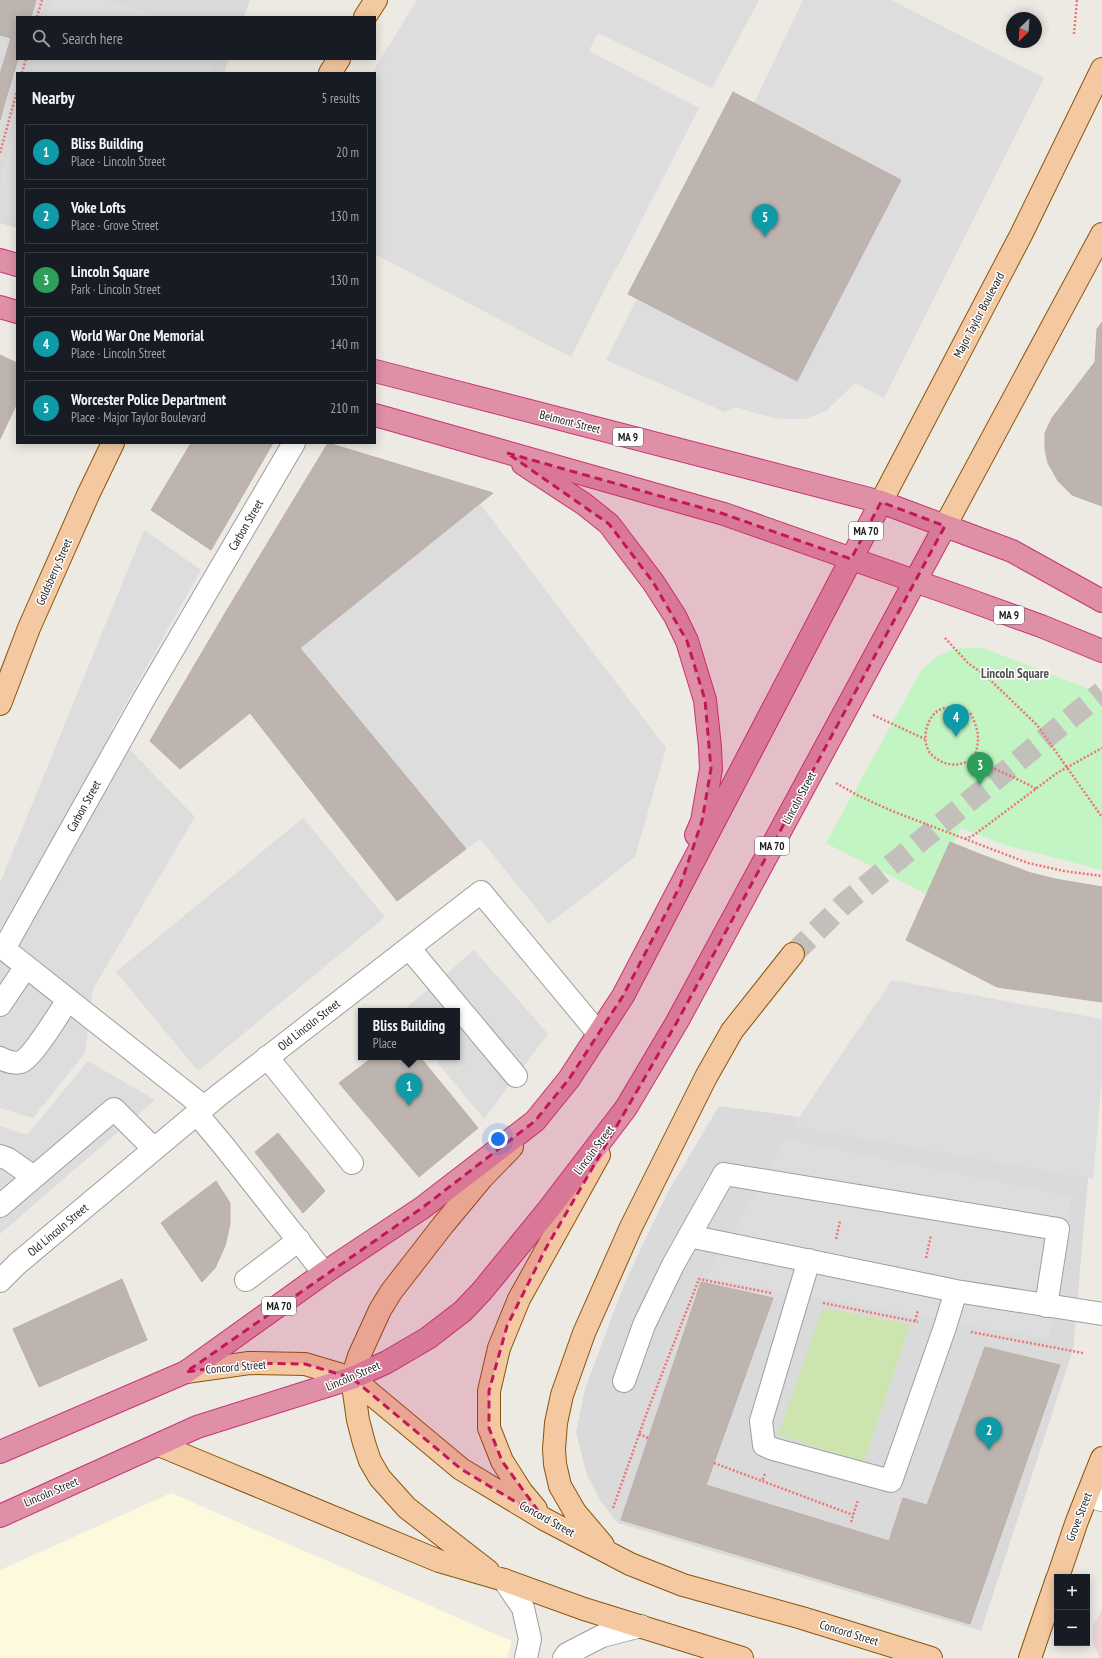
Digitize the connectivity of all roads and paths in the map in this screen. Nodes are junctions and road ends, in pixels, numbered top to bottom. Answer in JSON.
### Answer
{"nodes":[{"id":1,"x":42,"y":0,"type":"edge"},
{"id":2,"x":376,"y":0,"type":"edge"},
{"id":3,"x":1077,"y":0,"type":"edge"},
{"id":4,"x":37,"y":16,"type":"edge"},
{"id":5,"x":366,"y":16,"type":"edge"},
{"id":6,"x":1074,"y":34,"type":"dead end"},
{"id":7,"x":26,"y":60,"type":"edge"},
{"id":8,"x":338,"y":60,"type":"edge"},
{"id":9,"x":1102,"y":68,"type":"edge"},
{"id":10,"x":22,"y":72,"type":"edge"},
{"id":11,"x":331,"y":72,"type":"edge"},
{"id":12,"x":16,"y":95,"type":"edge"},
{"id":13,"x":0,"y":153,"type":"edge"},
{"id":14,"x":1102,"y":234,"type":"edge"},
{"id":15,"x":0,"y":260,"type":"edge"},
{"id":16,"x":16,"y":265,"type":"edge"},
{"id":17,"x":0,"y":307,"type":"edge"},
{"id":18,"x":16,"y":312,"type":"edge"},
{"id":19,"x":376,"y":371,"type":"edge"},
{"id":20,"x":376,"y":415,"type":"edge"},
{"id":21,"x":113,"y":444,"type":"edge"},
{"id":22,"x":293,"y":444,"type":"edge"},
{"id":23,"x":507,"y":453,"type":"junction"},
{"id":24,"x":881,"y":502,"type":"junction"},
{"id":25,"x":945,"y":526,"type":"junction"},
{"id":26,"x":851,"y":559,"type":"junction"},
{"id":27,"x":915,"y":581,"type":"junction"},
{"id":28,"x":1102,"y":601,"type":"edge"},
{"id":29,"x":945,"y":638,"type":"dead end"},
{"id":30,"x":1102,"y":651,"type":"edge"},
{"id":31,"x":850,"y":703,"type":"junction"},
{"id":32,"x":0,"y":704,"type":"edge"},
{"id":33,"x":925,"y":739,"type":"junction"},
{"id":34,"x":1102,"y":748,"type":"edge"},
{"id":35,"x":973,"y":760,"type":"junction"},
{"id":36,"x":814,"y":769,"type":"junction"},
{"id":37,"x":1067,"y":769,"type":"junction"},
{"id":38,"x":1036,"y":789,"type":"junction"},
{"id":39,"x":1102,"y":817,"type":"edge"},
{"id":40,"x":964,"y":839,"type":"junction"},
{"id":41,"x":1102,"y":876,"type":"edge"},
{"id":42,"x":680,"y":886,"type":"junction"},
{"id":43,"x":409,"y":948,"type":"junction"},
{"id":44,"x":793,"y":954,"type":"tunnel mouth"},
{"id":45,"x":25,"y":968,"type":"junction"},
{"id":46,"x":68,"y":1000,"type":"junction"},
{"id":47,"x":0,"y":1005,"type":"edge"},
{"id":48,"x":459,"y":1008,"type":"edge"},
{"id":49,"x":460,"y":1009,"type":"edge"},
{"id":50,"x":598,"y":1033,"type":"junction"},
{"id":51,"x":0,"y":1058,"type":"edge"},
{"id":52,"x":267,"y":1058,"type":"junction"},
{"id":53,"x":516,"y":1076,"type":"dead end"},
{"id":54,"x":626,"y":1108,"type":"junction"},
{"id":55,"x":200,"y":1111,"type":"junction"},
{"id":56,"x":535,"y":1121,"type":"junction"},
{"id":57,"x":154,"y":1149,"type":"junction"},
{"id":58,"x":0,"y":1156,"type":"edge"},
{"id":59,"x":352,"y":1163,"type":"dead end"},
{"id":60,"x":34,"y":1177,"type":"junction"},
{"id":61,"x":0,"y":1206,"type":"edge"},
{"id":62,"x":838,"y":1227,"type":"dead end"},
{"id":63,"x":689,"y":1236,"type":"junction"},
{"id":64,"x":299,"y":1240,"type":"junction"},
{"id":65,"x":835,"y":1242,"type":"dead end"},
{"id":66,"x":929,"y":1246,"type":"dead end"},
{"id":67,"x":809,"y":1260,"type":"junction"},
{"id":68,"x":926,"y":1260,"type":"dead end"},
{"id":69,"x":324,"y":1273,"type":"junction"},
{"id":70,"x":699,"y":1279,"type":"dead end"},
{"id":71,"x":246,"y":1280,"type":"dead end"},
{"id":72,"x":0,"y":1281,"type":"edge"},
{"id":73,"x":956,"y":1291,"type":"junction"},
{"id":74,"x":1046,"y":1306,"type":"junction"},
{"id":75,"x":1102,"y":1314,"type":"edge"},
{"id":76,"x":966,"y":1332,"type":"dead end"},
{"id":77,"x":1083,"y":1353,"type":"dead end"},
{"id":78,"x":186,"y":1372,"type":"junction"},
{"id":79,"x":352,"y":1378,"type":"junction"},
{"id":80,"x":624,"y":1381,"type":"dead end"},
{"id":81,"x":639,"y":1434,"type":"junction"},
{"id":82,"x":648,"y":1438,"type":"dead end"},
{"id":83,"x":158,"y":1445,"type":"junction"},
{"id":84,"x":0,"y":1452,"type":"edge"},
{"id":85,"x":1102,"y":1458,"type":"edge"},
{"id":86,"x":714,"y":1462,"type":"dead end"},
{"id":87,"x":762,"y":1481,"type":"dead end"},
{"id":88,"x":1095,"y":1498,"type":"edge"},
{"id":89,"x":613,"y":1508,"type":"dead end"},
{"id":90,"x":0,"y":1516,"type":"edge"},
{"id":91,"x":544,"y":1519,"type":"junction"},
{"id":92,"x":610,"y":1553,"type":"junction"},
{"id":93,"x":1059,"y":1574,"type":"edge"},
{"id":94,"x":504,"y":1580,"type":"junction"},
{"id":95,"x":1054,"y":1587,"type":"edge"},
{"id":96,"x":641,"y":1626,"type":"junction"},
{"id":97,"x":526,"y":1658,"type":"edge"},
{"id":98,"x":564,"y":1658,"type":"edge"},
{"id":99,"x":742,"y":1658,"type":"edge"},
{"id":100,"x":930,"y":1658,"type":"edge"},
{"id":101,"x":1030,"y":1658,"type":"edge"}],
"edges":[{"from":1,"to":4,"type":"path"},
{"from":2,"to":5,"type":"main road"},
{"from":3,"to":6,"type":"path"},
{"from":7,"to":10,"type":"path"},
{"from":8,"to":11,"type":"main road"},
{"from":9,"to":24,"type":"main road","name":"Major Taylor Boulevard"},
{"from":12,"to":13,"type":"path"},
{"from":14,"to":25,"type":"main road"},
{"from":15,"to":16,"type":"highway"},
{"from":17,"to":18,"type":"highway"},
{"from":19,"to":24,"type":"highway","name":"Belmont Street","number":"MA 9"},
{"from":20,"to":23,"type":"highway","number":"MA 9"},
{"from":21,"to":32,"type":"main road","name":"Goldsberry Street"},
{"from":22,"to":45,"type":"street","name":"Carbon Street"},
{"from":23,"to":26,"type":"highway","number":"MA 9"},
{"from":23,"to":42,"type":"highway"},
{"from":24,"to":25,"type":"highway","number":"MA 9"},
{"from":24,"to":26,"type":"highway","name":"Major Taylor Boulevard","number":"MA 70"},
{"from":25,"to":27,"type":"highway","name":"Lincoln Street","number":"MA 70"},
{"from":25,"to":28,"type":"highway","number":"MA 9"},
{"from":26,"to":27,"type":"highway","number":"MA 9"},
{"from":26,"to":42,"type":"highway","number":"MA 70"},
{"from":27,"to":30,"type":"highway","number":"MA 9"},
{"from":27,"to":31,"type":"highway","name":"Lincoln Street","number":"MA 70"},
{"from":29,"to":37,"type":"path"},
{"from":31,"to":33,"type":"path"},
{"from":31,"to":36,"type":"highway","name":"Lincoln Street","number":"MA 70"},
{"from":33,"to":35,"type":"path"},
{"from":33,"to":35,"type":"path"},
{"from":34,"to":37,"type":"path"},
{"from":35,"to":38,"type":"path"},
{"from":36,"to":40,"type":"path"},
{"from":36,"to":54,"type":"highway","name":"Lincoln Street","number":"MA 70"},
{"from":37,"to":38,"type":"path"},
{"from":37,"to":39,"type":"path"},
{"from":38,"to":40,"type":"path"},
{"from":40,"to":41,"type":"path"},
{"from":42,"to":50,"type":"highway","number":"MA 70"},
{"from":43,"to":48,"type":"street"},
{"from":43,"to":50,"type":"street","name":"Old Lincoln Street"},
{"from":43,"to":52,"type":"street","name":"Old Lincoln Street"},
{"from":44,"to":92,"type":"main road"},
{"from":45,"to":46,"type":"street","name":"Carbon Street"},
{"from":45,"to":47,"type":"street"},
{"from":46,"to":51,"type":"street"},
{"from":46,"to":55,"type":"street","name":"Carbon Street"},
{"from":49,"to":53,"type":"street"},
{"from":50,"to":56,"type":"highway","number":"MA 70"},
{"from":52,"to":55,"type":"street","name":"Old Lincoln Street"},
{"from":52,"to":59,"type":"street"},
{"from":54,"to":79,"type":"highway","name":"Lincoln Street","number":"MA 70"},
{"from":54,"to":91,"type":"main road"},
{"from":55,"to":57,"type":"street","name":"Old Lincoln Street"},
{"from":55,"to":64,"type":"street","name":"Carbon Street"},
{"from":56,"to":69,"type":"highway","number":"MA 70"},
{"from":56,"to":79,"type":"main road"},
{"from":57,"to":60,"type":"street"},
{"from":57,"to":72,"type":"street","name":"Old Lincoln Street"},
{"from":58,"to":60,"type":"street"},
{"from":60,"to":61,"type":"street"},
{"from":62,"to":65,"type":"path"},
{"from":63,"to":67,"type":"street"},
{"from":63,"to":74,"type":"street"},
{"from":63,"to":80,"type":"street"},
{"from":64,"to":69,"type":"street","name":"Carbon Street"},
{"from":64,"to":71,"type":"street"},
{"from":66,"to":68,"type":"path"},
{"from":67,"to":73,"type":"street"},
{"from":67,"to":73,"type":"street"},
{"from":69,"to":78,"type":"highway","number":"MA 70"},
{"from":70,"to":81,"type":"path"},
{"from":73,"to":74,"type":"street"},
{"from":74,"to":75,"type":"street"},
{"from":76,"to":77,"type":"path"},
{"from":78,"to":79,"type":"main road","name":"Concord Street"},
{"from":78,"to":84,"type":"highway","number":"MA 70"},
{"from":79,"to":83,"type":"highway","name":"Lincoln Street","number":"MA 70"},
{"from":79,"to":91,"type":"main road","name":"Concord Street"},
{"from":79,"to":94,"type":"main road"},
{"from":81,"to":82,"type":"path"},
{"from":81,"to":89,"type":"path"},
{"from":83,"to":90,"type":"highway","name":"Lincoln Street","number":"MA 70"},
{"from":83,"to":94,"type":"main road"},
{"from":85,"to":88,"type":"main road","name":"Grove Street"},
{"from":86,"to":87,"type":"path"},
{"from":88,"to":93,"type":"main road","name":"Grove Street"},
{"from":91,"to":92,"type":"main road","name":"Concord Street"},
{"from":92,"to":100,"type":"main road","name":"Concord Street"},
{"from":94,"to":96,"type":"main road"},
{"from":94,"to":97,"type":"street"},
{"from":95,"to":101,"type":"main road","name":"Grove Street"},
{"from":96,"to":98,"type":"street"},
{"from":96,"to":99,"type":"main road"}]}
